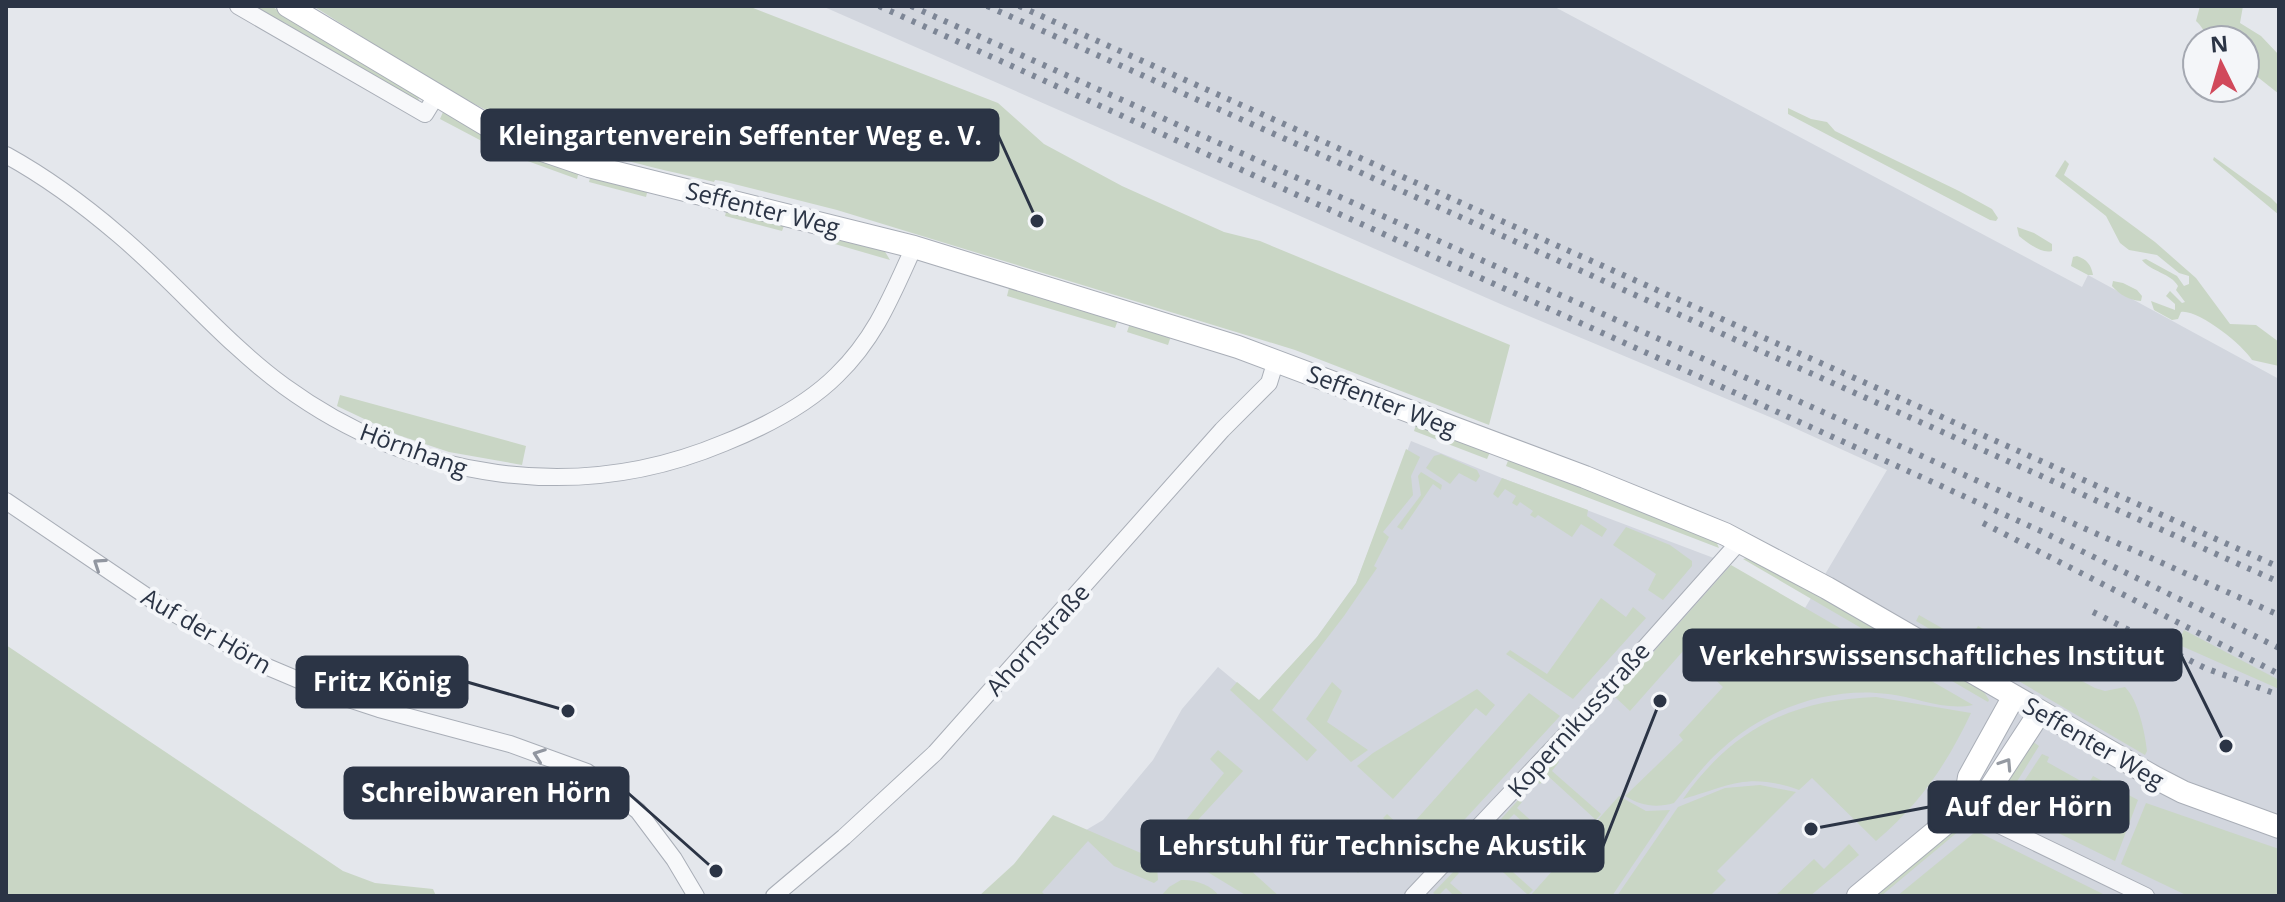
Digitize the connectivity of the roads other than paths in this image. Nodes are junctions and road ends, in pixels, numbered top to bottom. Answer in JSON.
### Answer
{"nodes":[{"id":1,"x":238,"y":6,"type":"edge"},
{"id":2,"x":288,"y":6,"type":"edge"},
{"id":3,"x":436,"y":96,"type":"junction"},
{"id":4,"x":6,"y":155,"type":"edge"},
{"id":5,"x":914,"y":247,"type":"junction"},
{"id":6,"x":1276,"y":360,"type":"junction"},
{"id":7,"x":6,"y":501,"type":"edge"},
{"id":8,"x":1740,"y":541,"type":"junction"},
{"id":9,"x":2014,"y":696,"type":"junction"},
{"id":10,"x":2040,"y":712,"type":"junction"},
{"id":11,"x":1964,"y":808,"type":"junction"},
{"id":12,"x":2279,"y":827,"type":"edge"},
{"id":13,"x":696,"y":896,"type":"edge"},
{"id":14,"x":774,"y":896,"type":"edge"},
{"id":15,"x":1413,"y":896,"type":"edge"},
{"id":16,"x":1858,"y":896,"type":"edge"},
{"id":17,"x":2146,"y":896,"type":"edge"}],
"edges":[{"from":1,"to":3,"type":"street"},
{"from":2,"to":3,"type":"street","name":"Seffenter Weg"},
{"from":3,"to":5,"type":"street","name":"Seffenter Weg"},
{"from":4,"to":5,"type":"street","name":"Hörnhang"},
{"from":5,"to":6,"type":"street","name":"Seffenter Weg"},
{"from":6,"to":8,"type":"street","name":"Seffenter Weg"},
{"from":6,"to":14,"type":"street","name":"Ahornstraße"},
{"from":13,"to":7,"type":"street","name":"Auf der Hörn","one_way":true},
{"from":8,"to":9,"type":"street","name":"Seffenter Weg"},
{"from":8,"to":15,"type":"street","name":"Kopernikusstraße"},
{"from":9,"to":10,"type":"street","name":"Seffenter Weg"},
{"from":9,"to":11,"type":"street"},
{"from":11,"to":10,"type":"street","one_way":true},
{"from":10,"to":12,"type":"street","name":"Seffenter Weg"},
{"from":11,"to":16,"type":"street"},
{"from":11,"to":17,"type":"street"}]}
